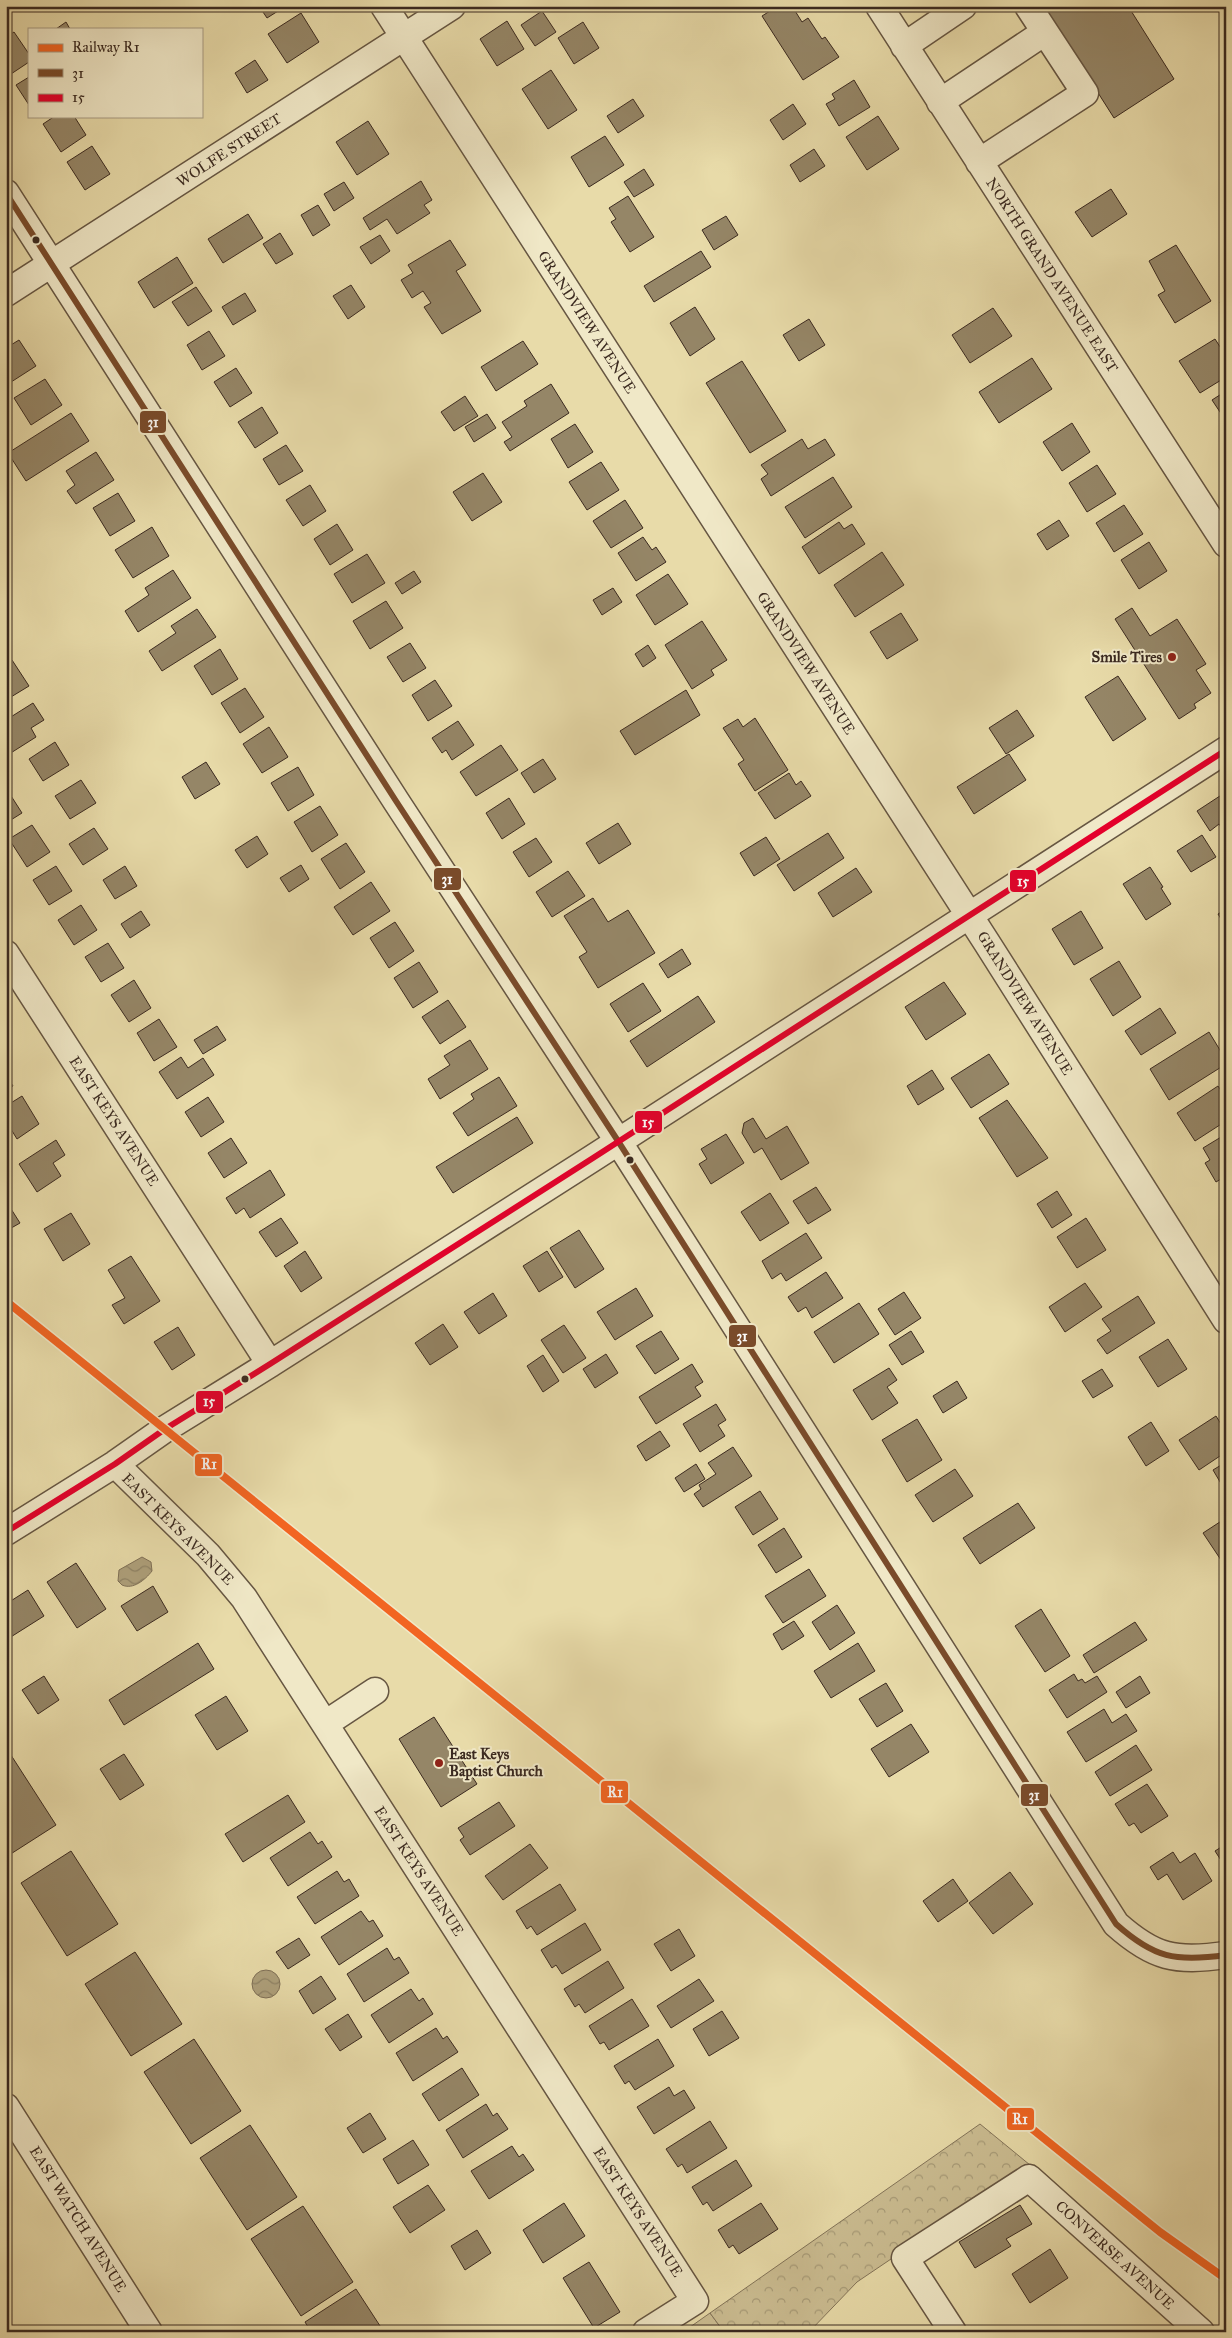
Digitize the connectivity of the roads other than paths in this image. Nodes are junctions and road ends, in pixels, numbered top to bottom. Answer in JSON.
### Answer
{"nodes":[{"id":1,"x":384,"y":6,"type":"edge"},
{"id":2,"x":452,"y":6,"type":"edge"},
{"id":3,"x":879,"y":6,"type":"edge"},
{"id":4,"x":963,"y":6,"type":"edge"},
{"id":5,"x":1028,"y":6,"type":"edge"},
{"id":6,"x":1045,"y":32,"type":"junction"},
{"id":7,"x":403,"y":37,"type":"junction"},
{"id":8,"x":904,"y":46,"type":"junction"},
{"id":9,"x":940,"y":102,"type":"junction"},
{"id":10,"x":979,"y":162,"type":"junction"},
{"id":11,"x":6,"y":193,"type":"edge"},
{"id":12,"x":52,"y":264,"type":"junction"},
{"id":13,"x":6,"y":293,"type":"edge"},
{"id":14,"x":1226,"y":544,"type":"edge"},
{"id":15,"x":1226,"y":750,"type":"edge"},
{"id":16,"x":969,"y":915,"type":"junction"},
{"id":17,"x":6,"y":954,"type":"edge"},
{"id":18,"x":618,"y":1141,"type":"junction"},
{"id":19,"x":1226,"y":1320,"type":"edge"},
{"id":20,"x":270,"y":1364,"type":"junction"},
{"id":21,"x":115,"y":1464,"type":"junction"},
{"id":22,"x":6,"y":1532,"type":"edge"},
{"id":23,"x":375,"y":1691,"type":"dead end"},
{"id":24,"x":325,"y":1724,"type":"junction"},
{"id":25,"x":1226,"y":1955,"type":"edge"},
{"id":26,"x":6,"y":2107,"type":"edge"},
{"id":27,"x":149,"y":2332,"type":"edge"},
{"id":28,"x":646,"y":2332,"type":"edge"},
{"id":29,"x":953,"y":2332,"type":"edge"},
{"id":30,"x":1201,"y":2332,"type":"edge"}],
"edges":[{"from":1,"to":7,"type":"street","name":"GRANDVIEW AVENUE"},
{"from":2,"to":7,"type":"street","name":"WOLFE STREET"},
{"from":3,"to":8,"type":"street","name":"NORTH GRAND AVENUE EAST"},
{"from":4,"to":8,"type":"street"},
{"from":5,"to":6,"type":"street"},
{"from":6,"to":9,"type":"street"},
{"from":6,"to":10,"type":"street"},
{"from":7,"to":12,"type":"street","name":"WOLFE STREET"},
{"from":7,"to":16,"type":"street","name":"GRANDVIEW AVENUE"},
{"from":8,"to":9,"type":"street","name":"NORTH GRAND AVENUE EAST"},
{"from":9,"to":10,"type":"street","name":"NORTH GRAND AVENUE EAST"},
{"from":10,"to":14,"type":"street","name":"NORTH GRAND AVENUE EAST"},
{"from":11,"to":12,"type":"street"},
{"from":12,"to":13,"type":"street","name":"WOLFE STREET"},
{"from":12,"to":18,"type":"street"},
{"from":15,"to":16,"type":"street"},
{"from":16,"to":18,"type":"street"},
{"from":16,"to":19,"type":"street","name":"GRANDVIEW AVENUE"},
{"from":17,"to":20,"type":"street","name":"EAST KEYS AVENUE"},
{"from":18,"to":20,"type":"street"},
{"from":18,"to":25,"type":"street"},
{"from":20,"to":21,"type":"street"},
{"from":21,"to":22,"type":"street"},
{"from":21,"to":24,"type":"street","name":"EAST KEYS AVENUE"},
{"from":23,"to":24,"type":"street"},
{"from":24,"to":28,"type":"street","name":"EAST KEYS AVENUE"},
{"from":26,"to":27,"type":"street","name":"EAST WATCH AVENUE"},
{"from":29,"to":30,"type":"street","name":"CONVERSE AVENUE"}]}
